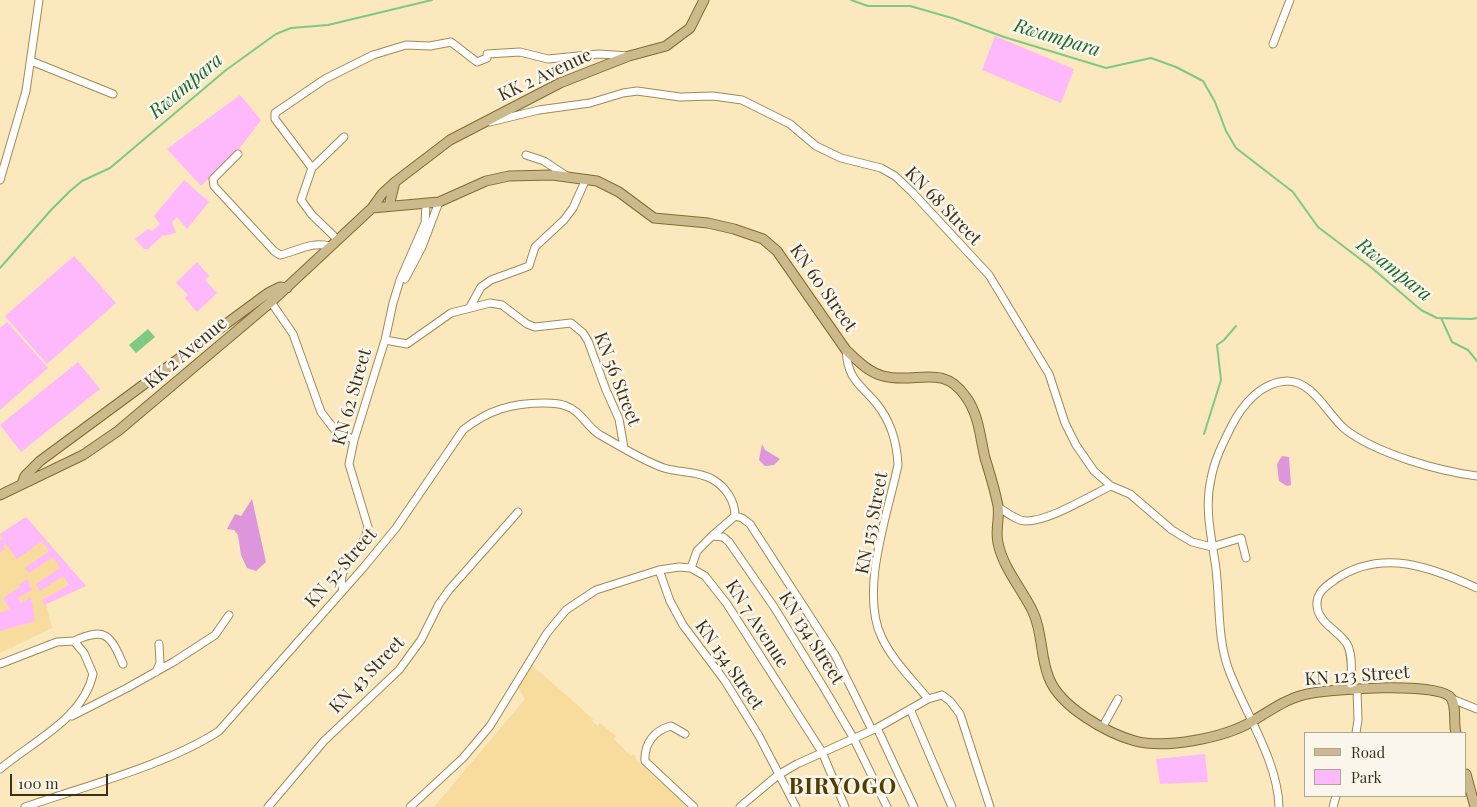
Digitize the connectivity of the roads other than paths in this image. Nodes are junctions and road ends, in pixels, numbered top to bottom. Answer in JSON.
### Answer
{"nodes":[{"id":1,"x":39,"y":0,"type":"edge"},
{"id":2,"x":704,"y":0,"type":"edge"},
{"id":3,"x":1290,"y":0,"type":"edge"},
{"id":4,"x":1273,"y":44,"type":"dead end"},
{"id":5,"x":629,"y":56,"type":"junction"},
{"id":6,"x":32,"y":61,"type":"junction"},
{"id":7,"x":113,"y":94,"type":"dead end"},
{"id":8,"x":475,"y":126,"type":"junction"},
{"id":9,"x":344,"y":137,"type":"dead end"},
{"id":10,"x":238,"y":154,"type":"dead end"},
{"id":11,"x":526,"y":155,"type":"dead end"},
{"id":12,"x":312,"y":168,"type":"junction"},
{"id":13,"x":568,"y":177,"type":"junction"},
{"id":14,"x":586,"y":179,"type":"junction"},
{"id":15,"x":0,"y":180,"type":"edge"},
{"id":16,"x":395,"y":182,"type":"junction"},
{"id":17,"x":439,"y":202,"type":"junction"},
{"id":18,"x":426,"y":204,"type":"junction"},
{"id":19,"x":389,"y":206,"type":"junction"},
{"id":20,"x":372,"y":208,"type":"junction"},
{"id":21,"x":337,"y":239,"type":"junction"},
{"id":22,"x":330,"y":246,"type":"junction"},
{"id":23,"x":286,"y":288,"type":"junction"},
{"id":24,"x":396,"y":292,"type":"junction"},
{"id":25,"x":272,"y":302,"type":"junction"},
{"id":26,"x":470,"y":307,"type":"junction"},
{"id":27,"x":385,"y":340,"type":"junction"},
{"id":28,"x":846,"y":350,"type":"junction"},
{"id":29,"x":912,"y":377,"type":"joint"},
{"id":30,"x":354,"y":440,"type":"junction"},
{"id":31,"x":624,"y":448,"type":"junction"},
{"id":32,"x":1477,"y":476,"type":"edge"},
{"id":33,"x":22,"y":484,"type":"junction"},
{"id":34,"x":1111,"y":486,"type":"junction"},
{"id":35,"x":0,"y":495,"type":"edge"},
{"id":36,"x":998,"y":507,"type":"junction"},
{"id":37,"x":518,"y":512,"type":"dead end"},
{"id":38,"x":735,"y":516,"type":"junction"},
{"id":39,"x":712,"y":536,"type":"junction"},
{"id":40,"x":1212,"y":547,"type":"junction"},
{"id":41,"x":1246,"y":558,"type":"dead end"},
{"id":42,"x":691,"y":568,"type":"junction"},
{"id":43,"x":659,"y":570,"type":"junction"},
{"id":44,"x":1477,"y":588,"type":"edge"},
{"id":45,"x":343,"y":590,"type":"junction"},
{"id":46,"x":229,"y":615,"type":"dead end"},
{"id":47,"x":74,"y":642,"type":"junction"},
{"id":48,"x":158,"y":644,"type":"dead end"},
{"id":49,"x":0,"y":664,"type":"edge"},
{"id":50,"x":123,"y":664,"type":"dead end"},
{"id":51,"x":156,"y":672,"type":"junction"},
{"id":52,"x":1354,"y":689,"type":"junction"},
{"id":53,"x":928,"y":699,"type":"junction"},
{"id":54,"x":1118,"y":699,"type":"dead end"},
{"id":55,"x":1452,"y":699,"type":"junction"},
{"id":56,"x":910,"y":709,"type":"junction"},
{"id":57,"x":1477,"y":709,"type":"edge"},
{"id":58,"x":69,"y":717,"type":"junction"},
{"id":59,"x":1251,"y":722,"type":"junction"},
{"id":60,"x":874,"y":728,"type":"junction"},
{"id":61,"x":1102,"y":728,"type":"junction"},
{"id":62,"x":1356,"y":732,"type":"edge"},
{"id":63,"x":1456,"y":732,"type":"edge"},
{"id":64,"x":685,"y":734,"type":"dead end"},
{"id":65,"x":854,"y":739,"type":"junction"},
{"id":66,"x":822,"y":752,"type":"junction"},
{"id":67,"x":0,"y":769,"type":"edge"},
{"id":68,"x":778,"y":774,"type":"junction"},
{"id":69,"x":1467,"y":778,"type":"edge"},
{"id":70,"x":25,"y":807,"type":"edge"},
{"id":71,"x":268,"y":807,"type":"edge"},
{"id":72,"x":410,"y":807,"type":"edge"},
{"id":73,"x":694,"y":807,"type":"edge"},
{"id":74,"x":740,"y":807,"type":"edge"},
{"id":75,"x":796,"y":807,"type":"edge"},
{"id":76,"x":845,"y":807,"type":"edge"},
{"id":77,"x":887,"y":807,"type":"edge"},
{"id":78,"x":914,"y":807,"type":"edge"},
{"id":79,"x":952,"y":807,"type":"edge"},
{"id":80,"x":990,"y":807,"type":"edge"},
{"id":81,"x":1279,"y":807,"type":"edge"},
{"id":82,"x":1475,"y":807,"type":"edge"}],
"edges":[{"from":1,"to":6,"type":"street"},
{"from":2,"to":5,"type":"main road","name":"KK 2 Avenue"},
{"from":3,"to":4,"type":"street"},
{"from":5,"to":8,"type":"main road","name":"KK 2 Avenue"},
{"from":5,"to":12,"type":"street"},
{"from":6,"to":7,"type":"street"},
{"from":6,"to":15,"type":"street"},
{"from":8,"to":16,"type":"main road","name":"KK 2 Avenue"},
{"from":8,"to":34,"type":"street","name":"KN 68 Street"},
{"from":9,"to":12,"type":"street"},
{"from":10,"to":22,"type":"street"},
{"from":11,"to":13,"type":"street"},
{"from":12,"to":21,"type":"street"},
{"from":13,"to":14,"type":"main road","name":"KN 60 Street"},
{"from":13,"to":17,"type":"main road","name":"KN 60 Street"},
{"from":14,"to":26,"type":"street"},
{"from":14,"to":28,"type":"main road","name":"KN 60 Street"},
{"from":16,"to":19,"type":"main road"},
{"from":16,"to":20,"type":"main road","name":"KK 2 Avenue"},
{"from":17,"to":18,"type":"main road","name":"KN 60 Street"},
{"from":17,"to":24,"type":"street","name":"KN 62 Street"},
{"from":18,"to":19,"type":"main road","name":"KN 60 Street"},
{"from":18,"to":24,"type":"street","name":"KN 62 Street"},
{"from":19,"to":20,"type":"main road"},
{"from":20,"to":21,"type":"main road","name":"KK 2 Avenue"},
{"from":21,"to":22,"type":"main road","name":"KK 2 Avenue"},
{"from":22,"to":23,"type":"main road","name":"KK 2 Avenue"},
{"from":23,"to":25,"type":"main road","name":"KK 2 Avenue"},
{"from":23,"to":33,"type":"main road"},
{"from":24,"to":27,"type":"street","name":"KN 62 Street"},
{"from":25,"to":30,"type":"street"},
{"from":25,"to":33,"type":"main road","name":"KK 2 Avenue"},
{"from":26,"to":27,"type":"street","name":"KN 56 Street"},
{"from":26,"to":31,"type":"street","name":"KN 56 Street"},
{"from":27,"to":30,"type":"street","name":"KN 62 Street"},
{"from":28,"to":29,"type":"main road","name":"KN 60 Street"},
{"from":28,"to":53,"type":"street","name":"KN 153 Street"},
{"from":29,"to":36,"type":"main road","name":"KN 123 Street"},
{"from":30,"to":45,"type":"street","name":"KN 62 Street"},
{"from":31,"to":38,"type":"street","name":"KN 52 Street"},
{"from":31,"to":45,"type":"street","name":"KN 52 Street"},
{"from":32,"to":40,"type":"street"},
{"from":33,"to":35,"type":"main road","name":"KK 2 Avenue"},
{"from":34,"to":36,"type":"street"},
{"from":34,"to":40,"type":"street","name":"KN 68 Street"},
{"from":36,"to":61,"type":"main road","name":"KN 123 Street"},
{"from":37,"to":71,"type":"street","name":"KN 43 Street"},
{"from":38,"to":39,"type":"street"},
{"from":38,"to":60,"type":"street"},
{"from":39,"to":42,"type":"street"},
{"from":39,"to":65,"type":"street","name":"KN 134 Street"},
{"from":40,"to":41,"type":"street"},
{"from":40,"to":59,"type":"street"},
{"from":42,"to":43,"type":"street"},
{"from":42,"to":66,"type":"street","name":"KN 7 Avenue"},
{"from":43,"to":68,"type":"street","name":"KN 154 Street"},
{"from":43,"to":72,"type":"street"},
{"from":44,"to":52,"type":"street"},
{"from":45,"to":70,"type":"street","name":"KN 52 Street"},
{"from":46,"to":51,"type":"street"},
{"from":47,"to":49,"type":"street"},
{"from":47,"to":50,"type":"street"},
{"from":47,"to":58,"type":"street"},
{"from":48,"to":51,"type":"street"},
{"from":51,"to":58,"type":"street"},
{"from":52,"to":55,"type":"main road","name":"KN 123 Street"},
{"from":52,"to":59,"type":"main road","name":"KN 123 Street"},
{"from":52,"to":62,"type":"street"},
{"from":53,"to":56,"type":"street"},
{"from":53,"to":80,"type":"street"},
{"from":54,"to":61,"type":"street"},
{"from":55,"to":57,"type":"street"},
{"from":55,"to":63,"type":"main road"},
{"from":56,"to":60,"type":"street"},
{"from":56,"to":79,"type":"street"},
{"from":58,"to":67,"type":"street"},
{"from":59,"to":61,"type":"main road","name":"KN 123 Street"},
{"from":59,"to":81,"type":"street"},
{"from":60,"to":65,"type":"street"},
{"from":60,"to":78,"type":"street"},
{"from":64,"to":73,"type":"street"},
{"from":65,"to":66,"type":"street"},
{"from":65,"to":77,"type":"street","name":"KN 134 Street"},
{"from":66,"to":68,"type":"street"},
{"from":66,"to":76,"type":"street","name":"KN 7 Avenue"},
{"from":68,"to":74,"type":"street"},
{"from":68,"to":75,"type":"street","name":"KN 154 Street"},
{"from":69,"to":82,"type":"main road"}]}
